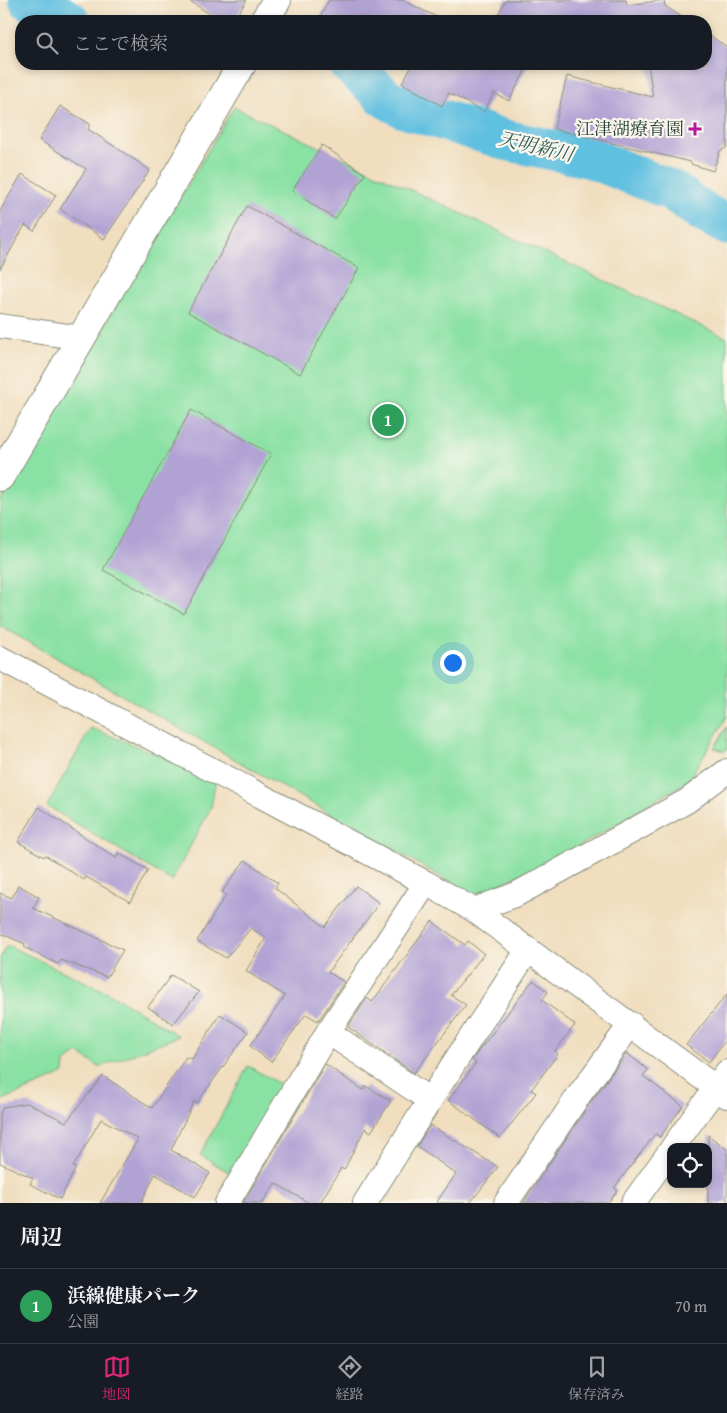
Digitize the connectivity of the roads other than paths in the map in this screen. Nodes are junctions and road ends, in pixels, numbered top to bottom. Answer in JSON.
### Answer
{"nodes":[{"id":1,"x":236,"y":75,"type":"edge"},
{"id":2,"x":0,"y":326,"type":"edge"},
{"id":3,"x":82,"y":338,"type":"junction"},
{"id":4,"x":0,"y":477,"type":"edge"},
{"id":5,"x":0,"y":658,"type":"edge"},
{"id":6,"x":727,"y":771,"type":"edge"},
{"id":7,"x":426,"y":883,"type":"junction"},
{"id":8,"x":474,"y":910,"type":"junction"},
{"id":9,"x":528,"y":950,"type":"junction"},
{"id":10,"x":630,"y":1024,"type":"junction"},
{"id":11,"x":328,"y":1032,"type":"junction"},
{"id":12,"x":723,"y":1085,"type":"edge"},
{"id":13,"x":430,"y":1100,"type":"junction"},
{"id":14,"x":676,"y":1143,"type":"edge"},
{"id":15,"x":667,"y":1156,"type":"edge"},
{"id":16,"x":227,"y":1203,"type":"edge"},
{"id":17,"x":365,"y":1203,"type":"edge"},
{"id":18,"x":506,"y":1203,"type":"edge"},
{"id":19,"x":633,"y":1203,"type":"edge"}],
"edges":[{"from":1,"to":3,"type":"street"},
{"from":2,"to":3,"type":"street"},
{"from":3,"to":4,"type":"street"},
{"from":5,"to":7,"type":"street"},
{"from":6,"to":8,"type":"street"},
{"from":7,"to":8,"type":"street"},
{"from":7,"to":11,"type":"street"},
{"from":8,"to":9,"type":"street"},
{"from":9,"to":10,"type":"street"},
{"from":9,"to":13,"type":"street"},
{"from":10,"to":12,"type":"street"},
{"from":10,"to":18,"type":"street"},
{"from":11,"to":13,"type":"street"},
{"from":11,"to":16,"type":"street"},
{"from":12,"to":14,"type":"street"},
{"from":13,"to":17,"type":"street"},
{"from":15,"to":19,"type":"street"}]}
